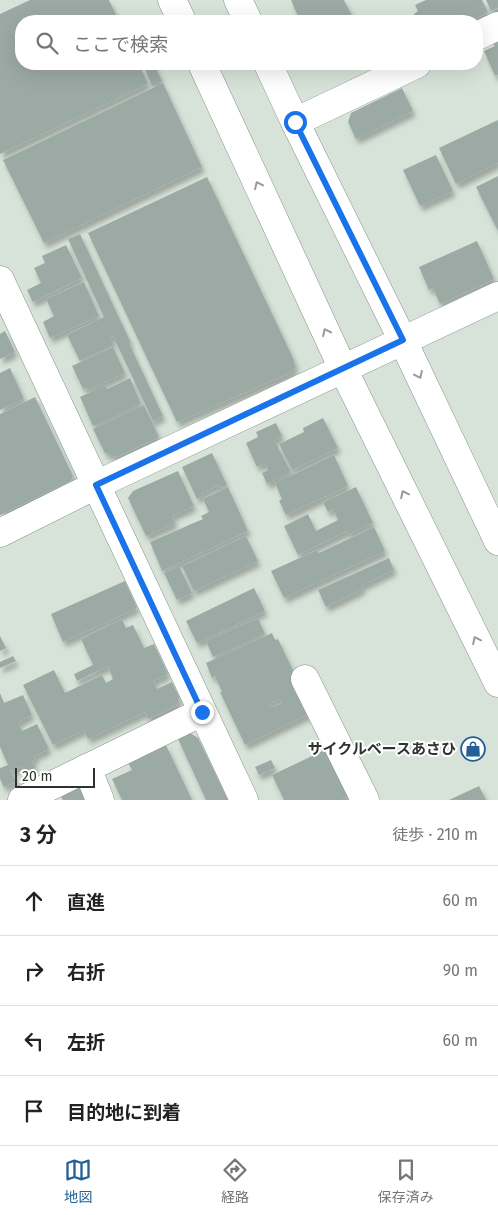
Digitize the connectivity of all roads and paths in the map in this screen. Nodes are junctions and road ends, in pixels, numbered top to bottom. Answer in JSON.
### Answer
{"nodes":[{"id":1,"x":172,"y":0,"type":"edge"},
{"id":2,"x":238,"y":0,"type":"edge"},
{"id":3,"x":179,"y":15,"type":"edge"},
{"id":4,"x":245,"y":15,"type":"edge"},
{"id":5,"x":498,"y":26,"type":"edge"},
{"id":6,"x":483,"y":33,"type":"edge"},
{"id":7,"x":205,"y":70,"type":"edge"},
{"id":8,"x":271,"y":70,"type":"edge"},
{"id":9,"x":404,"y":70,"type":"edge"},
{"id":10,"x":295,"y":122,"type":"junction"},
{"id":11,"x":0,"y":280,"type":"edge"},
{"id":12,"x":498,"y":296,"type":"edge"},
{"id":13,"x":403,"y":340,"type":"junction"},
{"id":14,"x":343,"y":369,"type":"junction"},
{"id":15,"x":96,"y":485,"type":"junction"},
{"id":16,"x":0,"y":533,"type":"edge"},
{"id":17,"x":498,"y":541,"type":"edge"},
{"id":18,"x":305,"y":679,"type":"dead end"},
{"id":19,"x":498,"y":683,"type":"edge"},
{"id":20,"x":202,"y":712,"type":"junction"},
{"id":21,"x":87,"y":768,"type":"junction"},
{"id":22,"x":22,"y":800,"type":"edge"},
{"id":23,"x":100,"y":800,"type":"edge"},
{"id":24,"x":244,"y":800,"type":"edge"},
{"id":25,"x":365,"y":800,"type":"edge"}],
"edges":[{"from":1,"to":3,"type":"street"},
{"from":2,"to":4,"type":"street"},
{"from":5,"to":6,"type":"street"},
{"from":14,"to":7,"type":"street","one_way":true},
{"from":8,"to":10,"type":"street"},
{"from":9,"to":10,"type":"street"},
{"from":10,"to":13,"type":"street"},
{"from":11,"to":15,"type":"street"},
{"from":12,"to":13,"type":"street"},
{"from":13,"to":14,"type":"street"},
{"from":13,"to":17,"type":"street","one_way":true},
{"from":14,"to":15,"type":"street"},
{"from":19,"to":14,"type":"street","one_way":true},
{"from":15,"to":16,"type":"street"},
{"from":15,"to":20,"type":"street"},
{"from":18,"to":25,"type":"street"},
{"from":20,"to":21,"type":"street"},
{"from":20,"to":24,"type":"street"},
{"from":21,"to":22,"type":"street"},
{"from":21,"to":23,"type":"street"}]}
